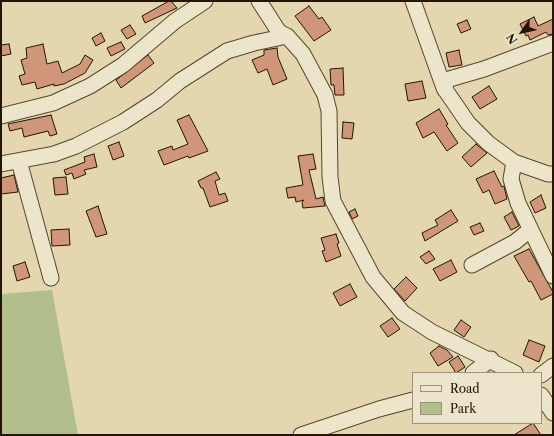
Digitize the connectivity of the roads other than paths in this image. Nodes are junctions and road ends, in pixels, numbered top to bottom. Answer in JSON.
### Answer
{"nodes":[{"id":1,"x":205,"y":1,"type":"edge"},
{"id":2,"x":259,"y":1,"type":"edge"},
{"id":3,"x":413,"y":1,"type":"edge"},
{"id":4,"x":287,"y":36,"type":"junction"},
{"id":5,"x":553,"y":44,"type":"edge"},
{"id":6,"x":445,"y":90,"type":"junction"},
{"id":7,"x":1,"y":116,"type":"edge"},
{"id":8,"x":19,"y":161,"type":"junction"},
{"id":9,"x":514,"y":162,"type":"junction"},
{"id":10,"x":1,"y":164,"type":"edge"},
{"id":11,"x":553,"y":174,"type":"edge"},
{"id":12,"x":530,"y":230,"type":"junction"},
{"id":13,"x":472,"y":265,"type":"dead end"},
{"id":14,"x":553,"y":276,"type":"edge"},
{"id":15,"x":51,"y":278,"type":"dead end"},
{"id":16,"x":491,"y":359,"type":"junction"},
{"id":17,"x":553,"y":366,"type":"edge"},
{"id":18,"x":474,"y":372,"type":"edge"},
{"id":19,"x":513,"y":372,"type":"edge"},
{"id":20,"x":542,"y":374,"type":"edge"},
{"id":21,"x":542,"y":396,"type":"edge"},
{"id":22,"x":412,"y":400,"type":"edge"},
{"id":23,"x":553,"y":413,"type":"edge"},
{"id":24,"x":301,"y":435,"type":"edge"}],
"edges":[{"from":1,"to":7,"type":"street"},
{"from":2,"to":4,"type":"street"},
{"from":3,"to":6,"type":"street"},
{"from":4,"to":8,"type":"street"},
{"from":4,"to":16,"type":"street"},
{"from":5,"to":6,"type":"street"},
{"from":6,"to":9,"type":"street"},
{"from":8,"to":10,"type":"street"},
{"from":8,"to":15,"type":"street"},
{"from":9,"to":11,"type":"street"},
{"from":9,"to":12,"type":"street"},
{"from":12,"to":13,"type":"street"},
{"from":12,"to":14,"type":"street"},
{"from":16,"to":18,"type":"street"},
{"from":16,"to":19,"type":"street"},
{"from":17,"to":20,"type":"street"},
{"from":21,"to":23,"type":"street"},
{"from":22,"to":24,"type":"street"}]}
